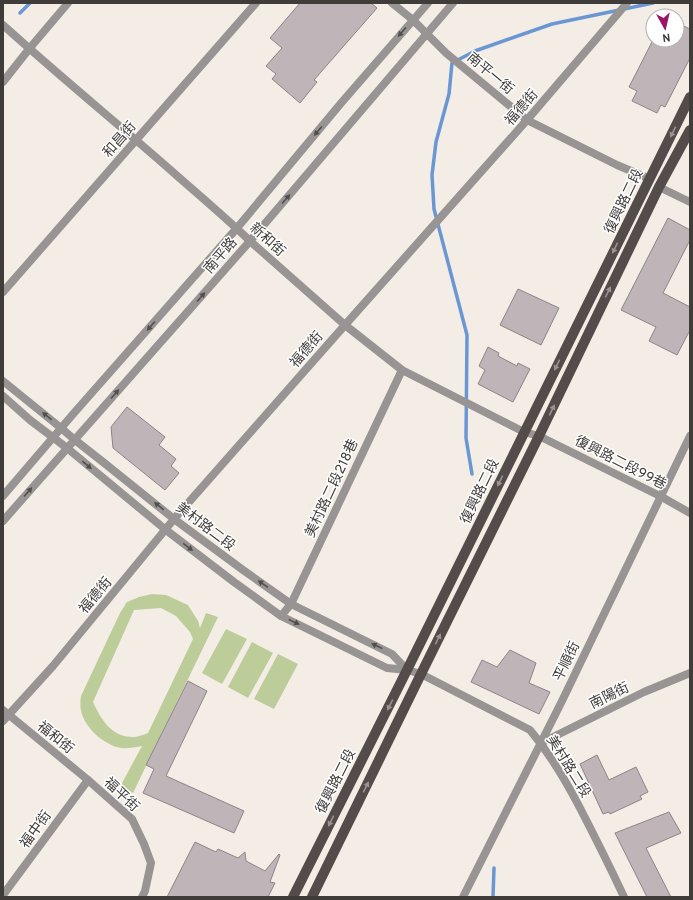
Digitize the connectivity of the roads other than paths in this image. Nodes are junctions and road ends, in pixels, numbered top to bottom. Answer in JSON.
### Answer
{"nodes":[{"id":1,"x":68,"y":3,"type":"edge"},
{"id":2,"x":256,"y":3,"type":"edge"},
{"id":3,"x":392,"y":3,"type":"edge"},
{"id":4,"x":428,"y":3,"type":"edge"},
{"id":5,"x":453,"y":3,"type":"edge"},
{"id":6,"x":627,"y":3,"type":"edge"},
{"id":7,"x":413,"y":20,"type":"junction"},
{"id":8,"x":3,"y":25,"type":"edge"},
{"id":9,"x":427,"y":34,"type":"junction"},
{"id":10,"x":29,"y":49,"type":"junction"},
{"id":11,"x":3,"y":82,"type":"edge"},
{"id":12,"x":690,"y":97,"type":"edge"},
{"id":13,"x":527,"y":120,"type":"junction"},
{"id":14,"x":690,"y":130,"type":"edge"},
{"id":15,"x":136,"y":140,"type":"junction"},
{"id":16,"x":650,"y":179,"type":"junction"},
{"id":17,"x":659,"y":187,"type":"junction"},
{"id":18,"x":690,"y":202,"type":"edge"},
{"id":19,"x":237,"y":228,"type":"junction"},
{"id":20,"x":250,"y":241,"type":"junction"},
{"id":21,"x":3,"y":292,"type":"edge"},
{"id":22,"x":345,"y":325,"type":"junction"},
{"id":23,"x":402,"y":370,"type":"junction"},
{"id":24,"x":3,"y":382,"type":"edge"},
{"id":25,"x":3,"y":396,"type":"edge"},
{"id":26,"x":61,"y":428,"type":"junction"},
{"id":27,"x":524,"y":432,"type":"junction"},
{"id":28,"x":539,"y":436,"type":"junction"},
{"id":29,"x":690,"y":436,"type":"edge"},
{"id":30,"x":53,"y":438,"type":"junction"},
{"id":31,"x":74,"y":440,"type":"junction"},
{"id":32,"x":67,"y":448,"type":"junction"},
{"id":33,"x":3,"y":496,"type":"edge"},
{"id":34,"x":660,"y":496,"type":"junction"},
{"id":35,"x":690,"y":513,"type":"edge"},
{"id":36,"x":174,"y":519,"type":"junction"},
{"id":37,"x":3,"y":521,"type":"edge"},
{"id":38,"x":166,"y":530,"type":"junction"},
{"id":39,"x":291,"y":604,"type":"junction"},
{"id":40,"x":281,"y":616,"type":"junction"},
{"id":41,"x":407,"y":670,"type":"junction"},
{"id":42,"x":421,"y":674,"type":"junction"},
{"id":43,"x":690,"y":674,"type":"edge"},
{"id":44,"x":5,"y":715,"type":"edge"},
{"id":45,"x":541,"y":743,"type":"junction"},
{"id":46,"x":88,"y":780,"type":"junction"},
{"id":47,"x":3,"y":895,"type":"edge"},
{"id":48,"x":142,"y":897,"type":"edge"},
{"id":49,"x":293,"y":897,"type":"edge"},
{"id":50,"x":312,"y":897,"type":"edge"},
{"id":51,"x":463,"y":897,"type":"edge"},
{"id":52,"x":624,"y":897,"type":"edge"}],
"edges":[{"from":1,"to":10,"type":"street"},
{"from":2,"to":15,"type":"street","name":"和昌街"},
{"from":3,"to":7,"type":"street","name":"南平一街"},
{"from":4,"to":7,"type":"street","name":"南平路"},
{"from":5,"to":9,"type":"street","name":"南平路"},
{"from":6,"to":13,"type":"street","name":"福德街"},
{"from":7,"to":9,"type":"street","name":"南平一街"},
{"from":7,"to":19,"type":"street","name":"南平路","one_way":true},
{"from":8,"to":10,"type":"street","name":"新和街"},
{"from":9,"to":13,"type":"street","name":"南平一街"},
{"from":20,"to":9,"type":"street","name":"南平路","one_way":true},
{"from":10,"to":11,"type":"street"},
{"from":10,"to":15,"type":"street","name":"新和街"},
{"from":12,"to":16,"type":"main road","name":"復興路二段","one_way":true},
{"from":13,"to":16,"type":"street","name":"南平一街"},
{"from":13,"to":22,"type":"street","name":"福德街"},
{"from":14,"to":17,"type":"main road","name":"復興路二段"},
{"from":15,"to":19,"type":"street","name":"新和街"},
{"from":15,"to":21,"type":"street","name":"和昌街"},
{"from":16,"to":27,"type":"main road","name":"復興路二段","one_way":true},
{"from":17,"to":18,"type":"street"},
{"from":28,"to":17,"type":"main road","name":"復興路二段","one_way":true},
{"from":19,"to":20,"type":"street","name":"新和街"},
{"from":19,"to":26,"type":"street","name":"南平路","one_way":true},
{"from":20,"to":22,"type":"street","name":"新和街"},
{"from":31,"to":20,"type":"street","name":"南平路","one_way":true},
{"from":22,"to":23,"type":"street","name":"新和街"},
{"from":22,"to":36,"type":"street","name":"福德街"},
{"from":23,"to":27,"type":"street","name":"新和街"},
{"from":23,"to":39,"type":"street","name":"美村路二段218巷"},
{"from":26,"to":24,"type":"street","name":"美村路二段","one_way":true},
{"from":25,"to":30,"type":"street","name":"美村路二段"},
{"from":26,"to":30,"type":"street","name":"南平路"},
{"from":26,"to":31,"type":"street","name":"美村路二段"},
{"from":27,"to":28,"type":"street","name":"新和街"},
{"from":27,"to":41,"type":"main road","name":"復興路二段","one_way":true},
{"from":28,"to":34,"type":"street","name":"復興路二段99巷"},
{"from":42,"to":28,"type":"main road","name":"復興路二段","one_way":true},
{"from":29,"to":34,"type":"street","name":"平順街"},
{"from":30,"to":32,"type":"street","name":"美村路二段"},
{"from":30,"to":33,"type":"street","name":"南平路"},
{"from":31,"to":32,"type":"street","name":"南平路"},
{"from":36,"to":31,"type":"street","name":"美村路二段","one_way":true},
{"from":37,"to":32,"type":"street","name":"南平路","one_way":true},
{"from":32,"to":38,"type":"street","name":"美村路二段","one_way":true},
{"from":34,"to":35,"type":"street","name":"復興路二段99巷"},
{"from":34,"to":45,"type":"street","name":"平順街"},
{"from":36,"to":38,"type":"street","name":"福德街"},
{"from":39,"to":36,"type":"street","name":"美村路二段","one_way":true},
{"from":38,"to":40,"type":"street","name":"美村路二段","one_way":true},
{"from":38,"to":44,"type":"street","name":"福德街"},
{"from":39,"to":40,"type":"street","name":"美村路二段218巷"},
{"from":41,"to":39,"type":"street","name":"美村路二段","one_way":true},
{"from":40,"to":41,"type":"street","name":"美村路二段","one_way":true},
{"from":41,"to":42,"type":"street","name":"美村路二段"},
{"from":41,"to":49,"type":"main road","name":"復興路二段","one_way":true},
{"from":42,"to":45,"type":"street","name":"美村路二段"},
{"from":50,"to":42,"type":"main road","name":"復興路二段","one_way":true},
{"from":43,"to":45,"type":"street","name":"南陽街"},
{"from":44,"to":46,"type":"street","name":"福和街"},
{"from":45,"to":51,"type":"street","name":"平順街"},
{"from":45,"to":52,"type":"street","name":"美村路二段"},
{"from":46,"to":47,"type":"street","name":"福中街"},
{"from":46,"to":48,"type":"street","name":"福平街"}]}
